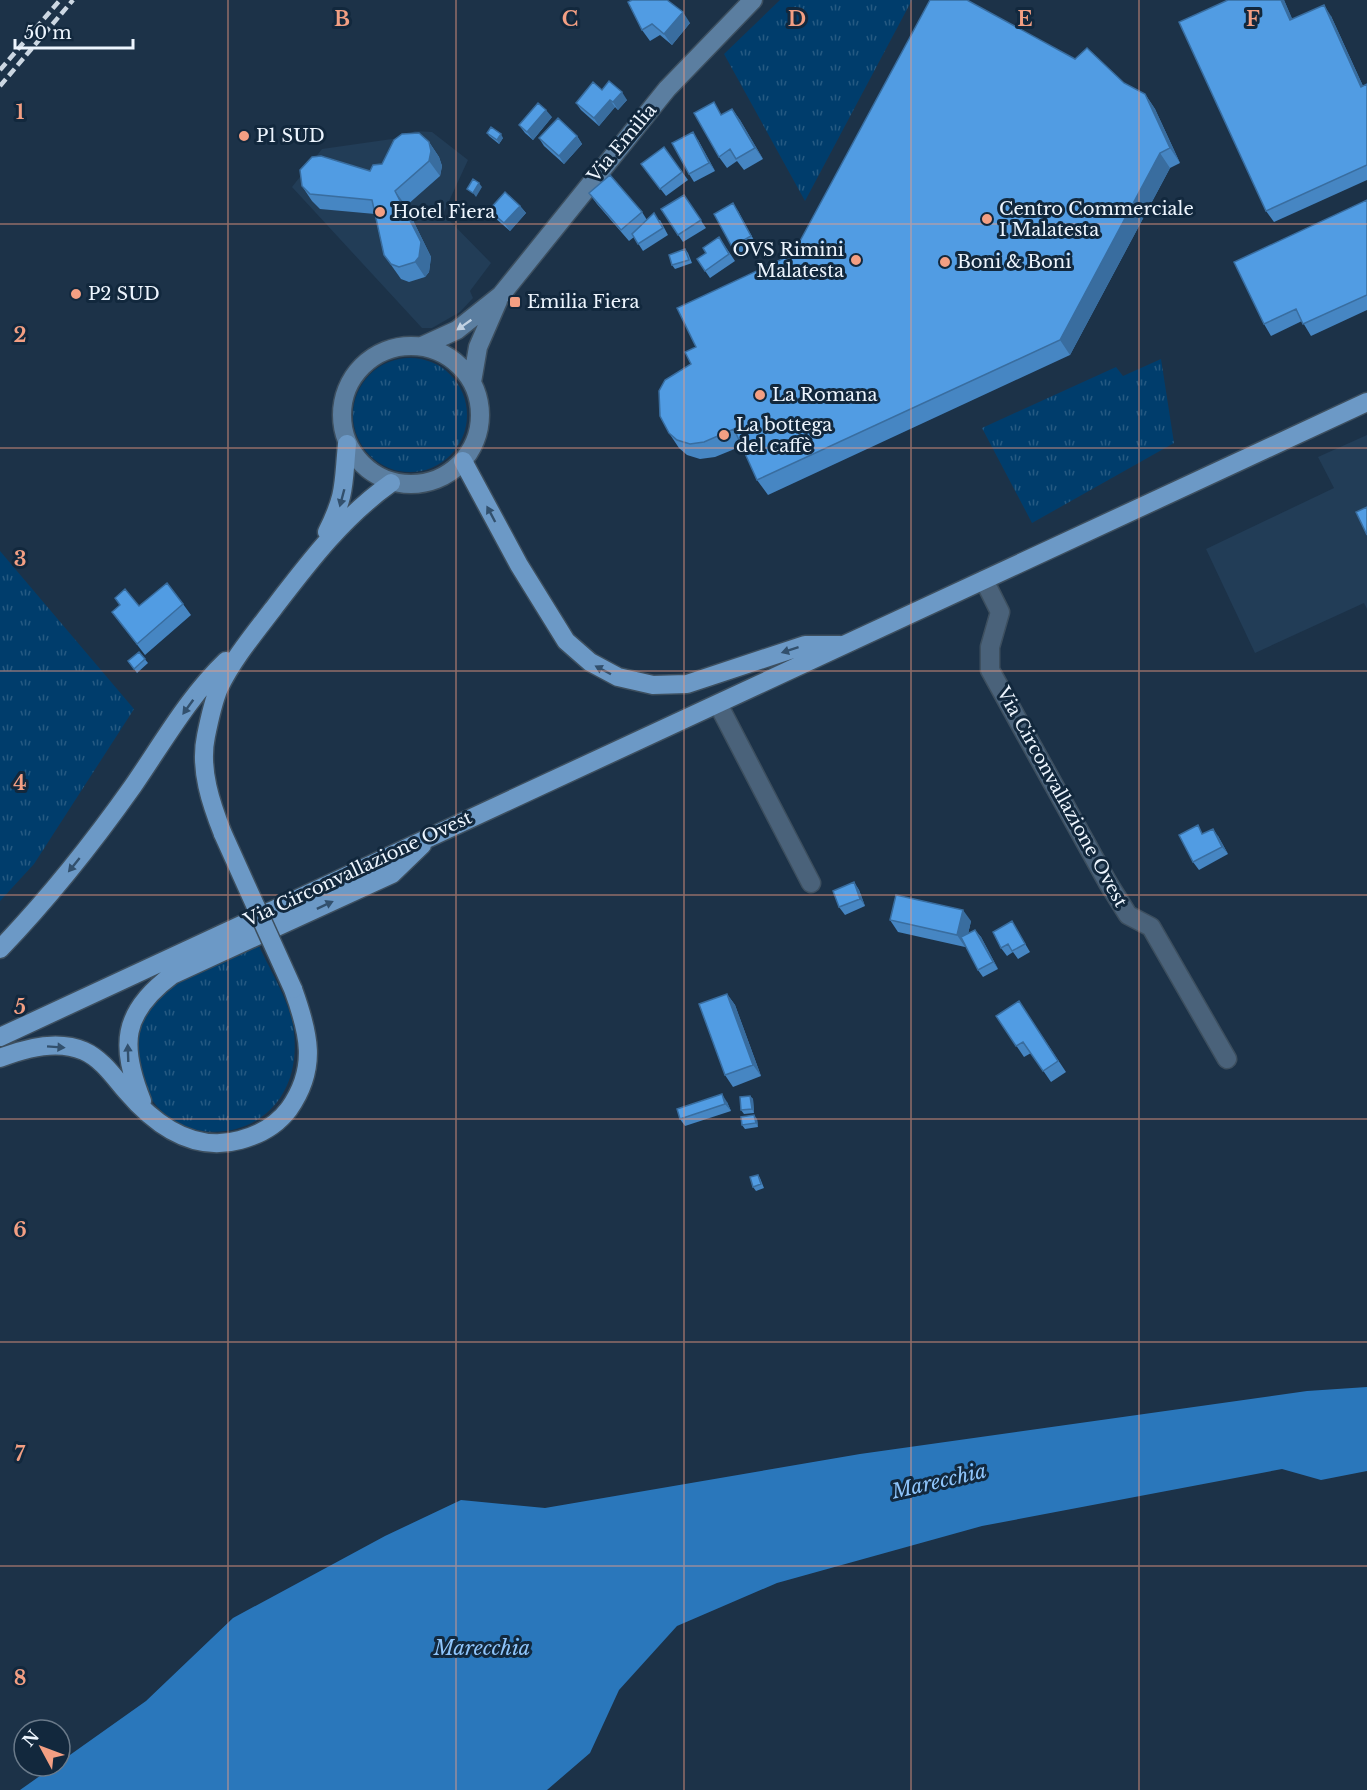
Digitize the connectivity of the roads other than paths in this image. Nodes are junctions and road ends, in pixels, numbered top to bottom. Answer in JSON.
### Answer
{"nodes":[{"id":1,"x":753,"y":0,"type":"edge"},
{"id":2,"x":501,"y":296,"type":"junction"},
{"id":3,"x":422,"y":346,"type":"junction"},
{"id":4,"x":472,"y":382,"type":"junction"},
{"id":5,"x":1367,"y":402,"type":"edge"},
{"id":6,"x":347,"y":444,"type":"junction"},
{"id":7,"x":463,"y":461,"type":"junction"},
{"id":8,"x":391,"y":483,"type":"junction"},
{"id":9,"x":320,"y":547,"type":"junction"},
{"id":10,"x":984,"y":580,"type":"junction"},
{"id":11,"x":255,"y":633,"type":"junction"},
{"id":12,"x":848,"y":645,"type":"junction"},
{"id":13,"x":718,"y":704,"type":"junction"},
{"id":14,"x":434,"y":834,"type":"junction"},
{"id":15,"x":811,"y":884,"type":"dead end"},
{"id":16,"x":0,"y":949,"type":"edge"},
{"id":17,"x":0,"y":1037,"type":"edge"},
{"id":18,"x":0,"y":1058,"type":"edge"},
{"id":19,"x":1227,"y":1059,"type":"dead end"},
{"id":20,"x":145,"y":1109,"type":"junction"}],
"edges":[{"from":1,"to":2,"type":"main road","name":"Via Emilia"},
{"from":2,"to":3,"type":"main road","name":"Via Emilia","one_way":true},
{"from":2,"to":4,"type":"main road","name":"Via Emilia"},
{"from":3,"to":4,"type":"main road"},
{"from":3,"to":6,"type":"main road"},
{"from":4,"to":7,"type":"main road"},
{"from":5,"to":10,"type":"main road","name":"Via Circonvallazione Ovest"},
{"from":6,"to":8,"type":"main road"},
{"from":6,"to":9,"type":"main road","one_way":true},
{"from":7,"to":8,"type":"main road"},
{"from":12,"to":7,"type":"main road","one_way":true},
{"from":8,"to":9,"type":"main road"},
{"from":9,"to":11,"type":"main road"},
{"from":10,"to":12,"type":"main road","name":"Via Circonvallazione Ovest"},
{"from":10,"to":19,"type":"street","name":"Via Circonvallazione Ovest"},
{"from":11,"to":16,"type":"main road","one_way":true},
{"from":11,"to":20,"type":"main road","bridge":true},
{"from":12,"to":13,"type":"main road","name":"Via Circonvallazione Ovest"},
{"from":13,"to":14,"type":"main road","name":"Via Circonvallazione Ovest"},
{"from":13,"to":15,"type":"street"},
{"from":14,"to":17,"type":"main road","name":"Via Circonvallazione Ovest"},
{"from":20,"to":14,"type":"main road","one_way":true},
{"from":18,"to":20,"type":"main road","one_way":true}]}
